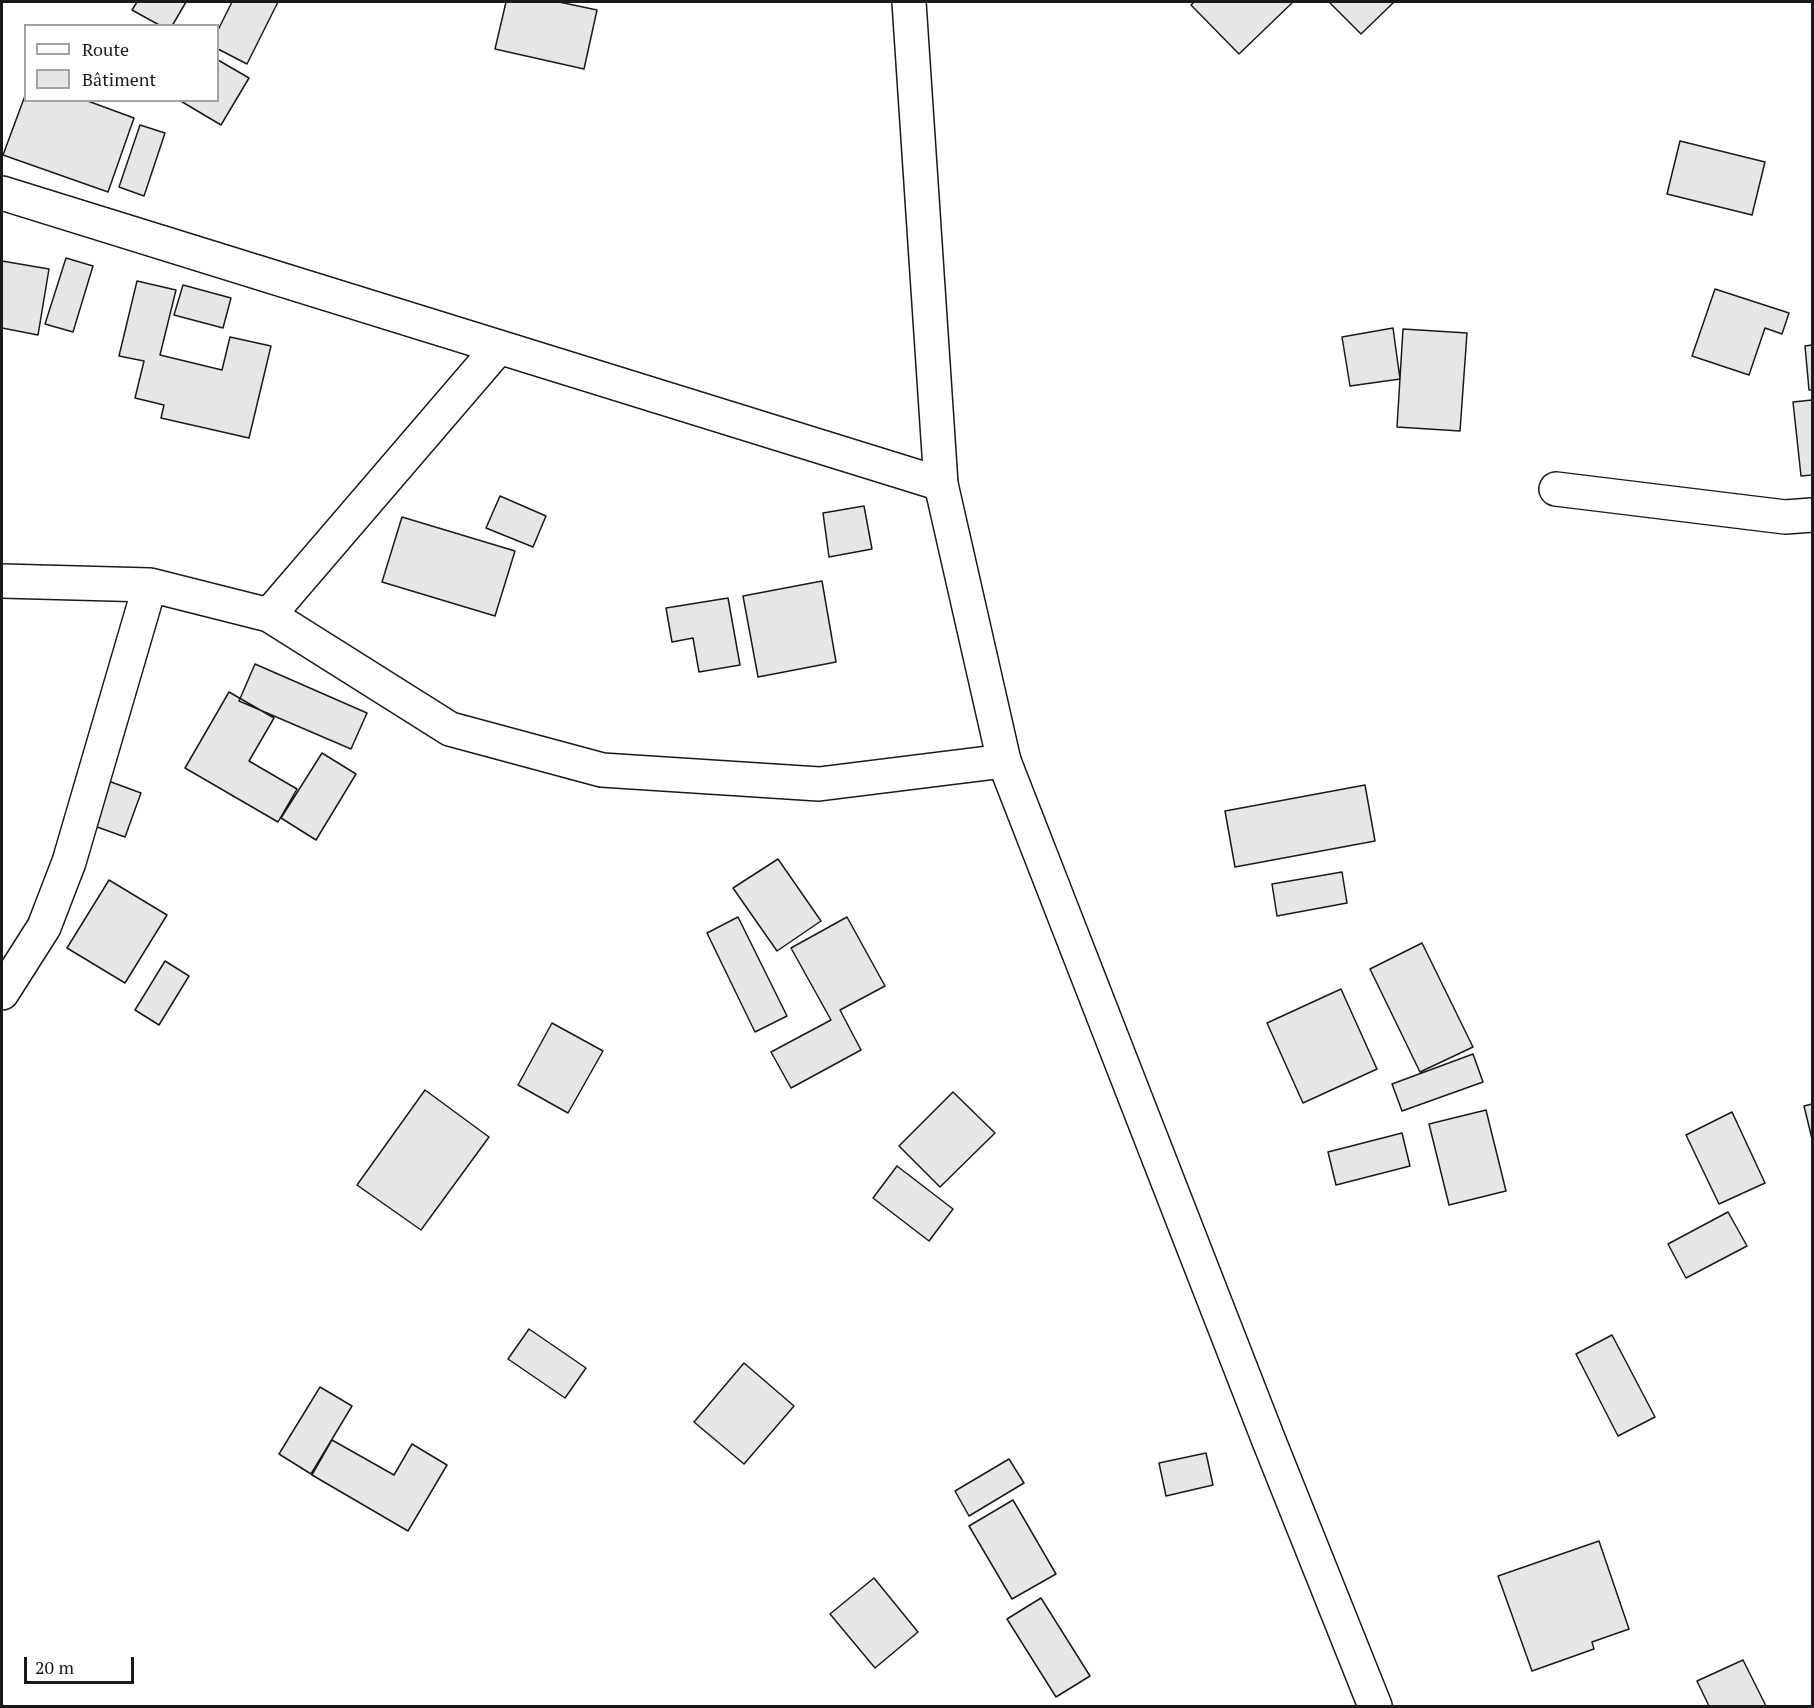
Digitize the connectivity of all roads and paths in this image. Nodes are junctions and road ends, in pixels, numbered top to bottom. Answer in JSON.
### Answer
{"nodes":[{"id":1,"x":909,"y":2,"type":"edge"},
{"id":2,"x":2,"y":193,"type":"edge"},
{"id":3,"x":498,"y":346,"type":"junction"},
{"id":4,"x":940,"y":484,"type":"junction"},
{"id":5,"x":1556,"y":489,"type":"dead end"},
{"id":6,"x":1812,"y":515,"type":"edge"},
{"id":7,"x":2,"y":581,"type":"edge"},
{"id":8,"x":150,"y":585,"type":"junction"},
{"id":9,"x":269,"y":615,"type":"junction"},
{"id":10,"x":1004,"y":760,"type":"junction"},
{"id":11,"x":2,"y":993,"type":"edge"},
{"id":12,"x":1375,"y":1707,"type":"edge"}],
"edges":[{"from":1,"to":4,"type":"street"},
{"from":2,"to":3,"type":"street"},
{"from":3,"to":4,"type":"street"},
{"from":3,"to":9,"type":"street"},
{"from":4,"to":10,"type":"street"},
{"from":5,"to":6,"type":"street"},
{"from":7,"to":8,"type":"street"},
{"from":8,"to":9,"type":"street"},
{"from":8,"to":11,"type":"street"},
{"from":9,"to":10,"type":"street"},
{"from":10,"to":12,"type":"street"}]}
